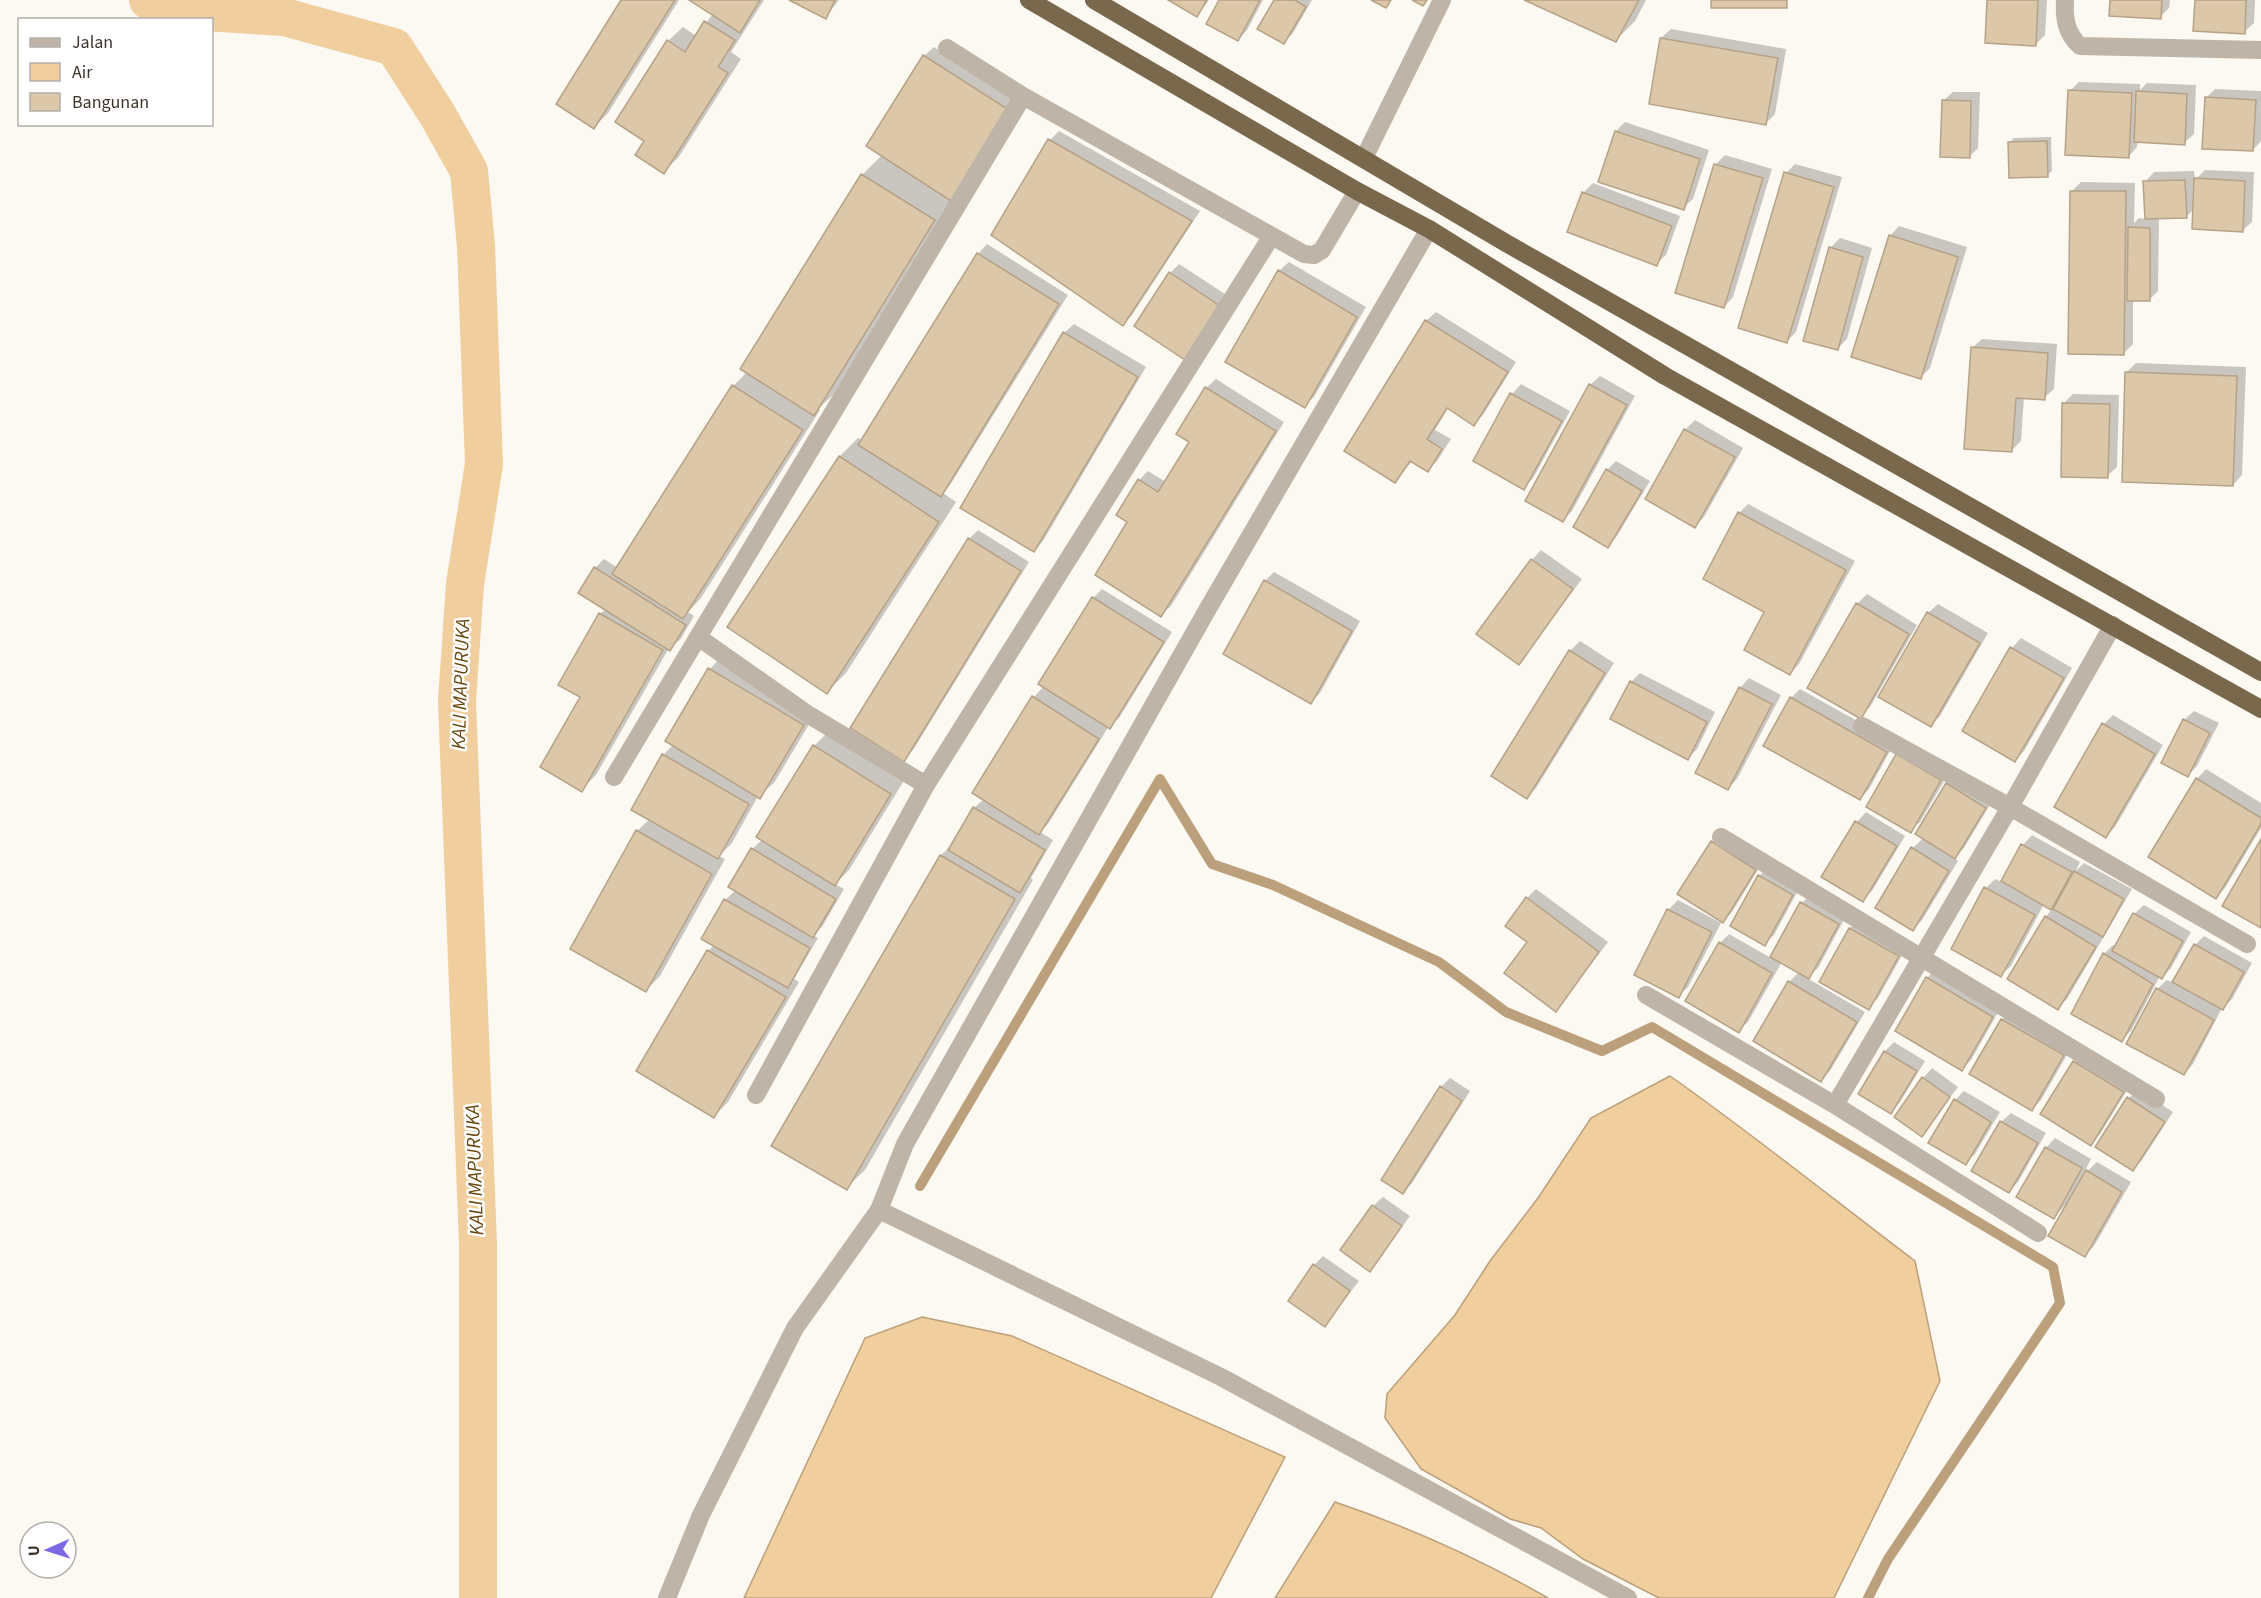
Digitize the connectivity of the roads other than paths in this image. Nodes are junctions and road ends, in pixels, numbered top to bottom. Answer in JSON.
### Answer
{"nodes":[{"id":1,"x":1029,"y":0,"type":"edge"},
{"id":2,"x":1094,"y":0,"type":"edge"},
{"id":3,"x":1442,"y":0,"type":"edge"},
{"id":4,"x":2065,"y":0,"type":"edge"},
{"id":5,"x":947,"y":48,"type":"dead end"},
{"id":6,"x":2261,"y":50,"type":"edge"},
{"id":7,"x":1023,"y":96,"type":"junction"},
{"id":8,"x":1364,"y":158,"type":"junction"},
{"id":9,"x":1357,"y":191,"type":"junction"},
{"id":10,"x":1429,"y":229,"type":"junction"},
{"id":11,"x":1271,"y":237,"type":"junction"},
{"id":12,"x":2113,"y":625,"type":"junction"},
{"id":13,"x":699,"y":637,"type":"junction"},
{"id":14,"x":2261,"y":672,"type":"edge"},
{"id":15,"x":2261,"y":709,"type":"edge"},
{"id":16,"x":1862,"y":726,"type":"dead end"},
{"id":17,"x":614,"y":777,"type":"dead end"},
{"id":18,"x":926,"y":785,"type":"junction"},
{"id":19,"x":2010,"y":807,"type":"junction"},
{"id":20,"x":1721,"y":837,"type":"dead end"},
{"id":21,"x":2247,"y":944,"type":"dead end"},
{"id":22,"x":1921,"y":957,"type":"junction"},
{"id":23,"x":1646,"y":995,"type":"dead end"},
{"id":24,"x":756,"y":1095,"type":"dead end"},
{"id":25,"x":2156,"y":1099,"type":"dead end"},
{"id":26,"x":1835,"y":1105,"type":"junction"},
{"id":27,"x":879,"y":1210,"type":"junction"},
{"id":28,"x":2038,"y":1233,"type":"dead end"},
{"id":29,"x":667,"y":1598,"type":"edge"},
{"id":30,"x":1628,"y":1598,"type":"edge"}],
"edges":[{"from":1,"to":9,"type":"highway"},
{"from":2,"to":8,"type":"highway"},
{"from":3,"to":8,"type":"street"},
{"from":4,"to":6,"type":"street"},
{"from":5,"to":7,"type":"street"},
{"from":7,"to":11,"type":"street"},
{"from":7,"to":13,"type":"street"},
{"from":8,"to":14,"type":"highway"},
{"from":9,"to":10,"type":"highway"},
{"from":9,"to":11,"type":"street"},
{"from":10,"to":12,"type":"highway"},
{"from":10,"to":27,"type":"street"},
{"from":11,"to":18,"type":"street"},
{"from":12,"to":15,"type":"highway"},
{"from":12,"to":19,"type":"street"},
{"from":13,"to":17,"type":"street"},
{"from":13,"to":18,"type":"street"},
{"from":16,"to":19,"type":"street"},
{"from":18,"to":24,"type":"street"},
{"from":19,"to":21,"type":"street"},
{"from":19,"to":22,"type":"street"},
{"from":20,"to":22,"type":"street"},
{"from":22,"to":25,"type":"street"},
{"from":22,"to":26,"type":"street"},
{"from":23,"to":26,"type":"street"},
{"from":26,"to":28,"type":"street"},
{"from":27,"to":29,"type":"street"},
{"from":27,"to":30,"type":"street"}]}
